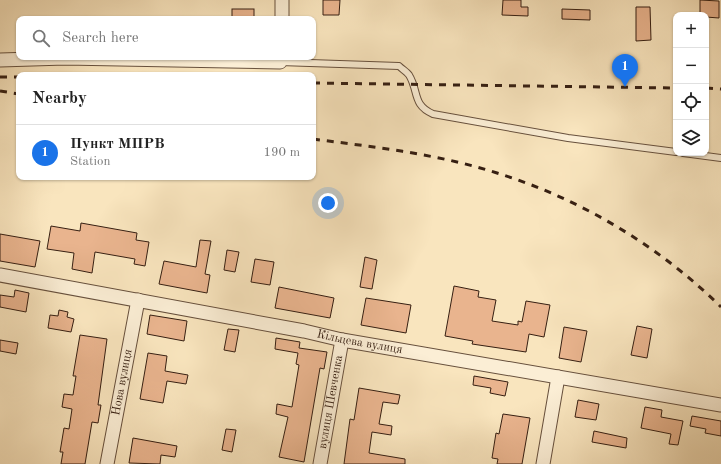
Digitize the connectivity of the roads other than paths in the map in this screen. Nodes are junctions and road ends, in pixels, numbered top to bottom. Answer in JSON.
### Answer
{"nodes":[{"id":1,"x":282,"y":0,"type":"edge"},
{"id":2,"x":282,"y":16,"type":"edge"},
{"id":3,"x":0,"y":60,"type":"edge"},
{"id":4,"x":16,"y":60,"type":"edge"},
{"id":5,"x":297,"y":60,"type":"edge"},
{"id":6,"x":673,"y":152,"type":"edge"},
{"id":7,"x":706,"y":156,"type":"edge"},
{"id":8,"x":721,"y":158,"type":"edge"},
{"id":9,"x":0,"y":274,"type":"edge"},
{"id":10,"x":138,"y":300,"type":"junction"},
{"id":11,"x":342,"y":340,"type":"junction"},
{"id":12,"x":558,"y":377,"type":"junction"},
{"id":13,"x":721,"y":406,"type":"edge"},
{"id":14,"x":107,"y":464,"type":"edge"},
{"id":15,"x":320,"y":464,"type":"edge"},
{"id":16,"x":543,"y":464,"type":"edge"}],
"edges":[{"from":1,"to":2,"type":"street"},
{"from":3,"to":4,"type":"street"},
{"from":5,"to":6,"type":"lane"},
{"from":7,"to":8,"type":"lane"},
{"from":9,"to":10,"type":"street","name":"Кільцева вулиця"},
{"from":10,"to":11,"type":"street","name":"Кільцева вулиця"},
{"from":10,"to":14,"type":"street","name":"Нова вулиця"},
{"from":11,"to":12,"type":"street","name":"Кільцева вулиця"},
{"from":11,"to":15,"type":"street","name":"вулиця Шевченка"},
{"from":12,"to":13,"type":"street","name":"Кільцева вулиця"},
{"from":12,"to":16,"type":"street"}]}
